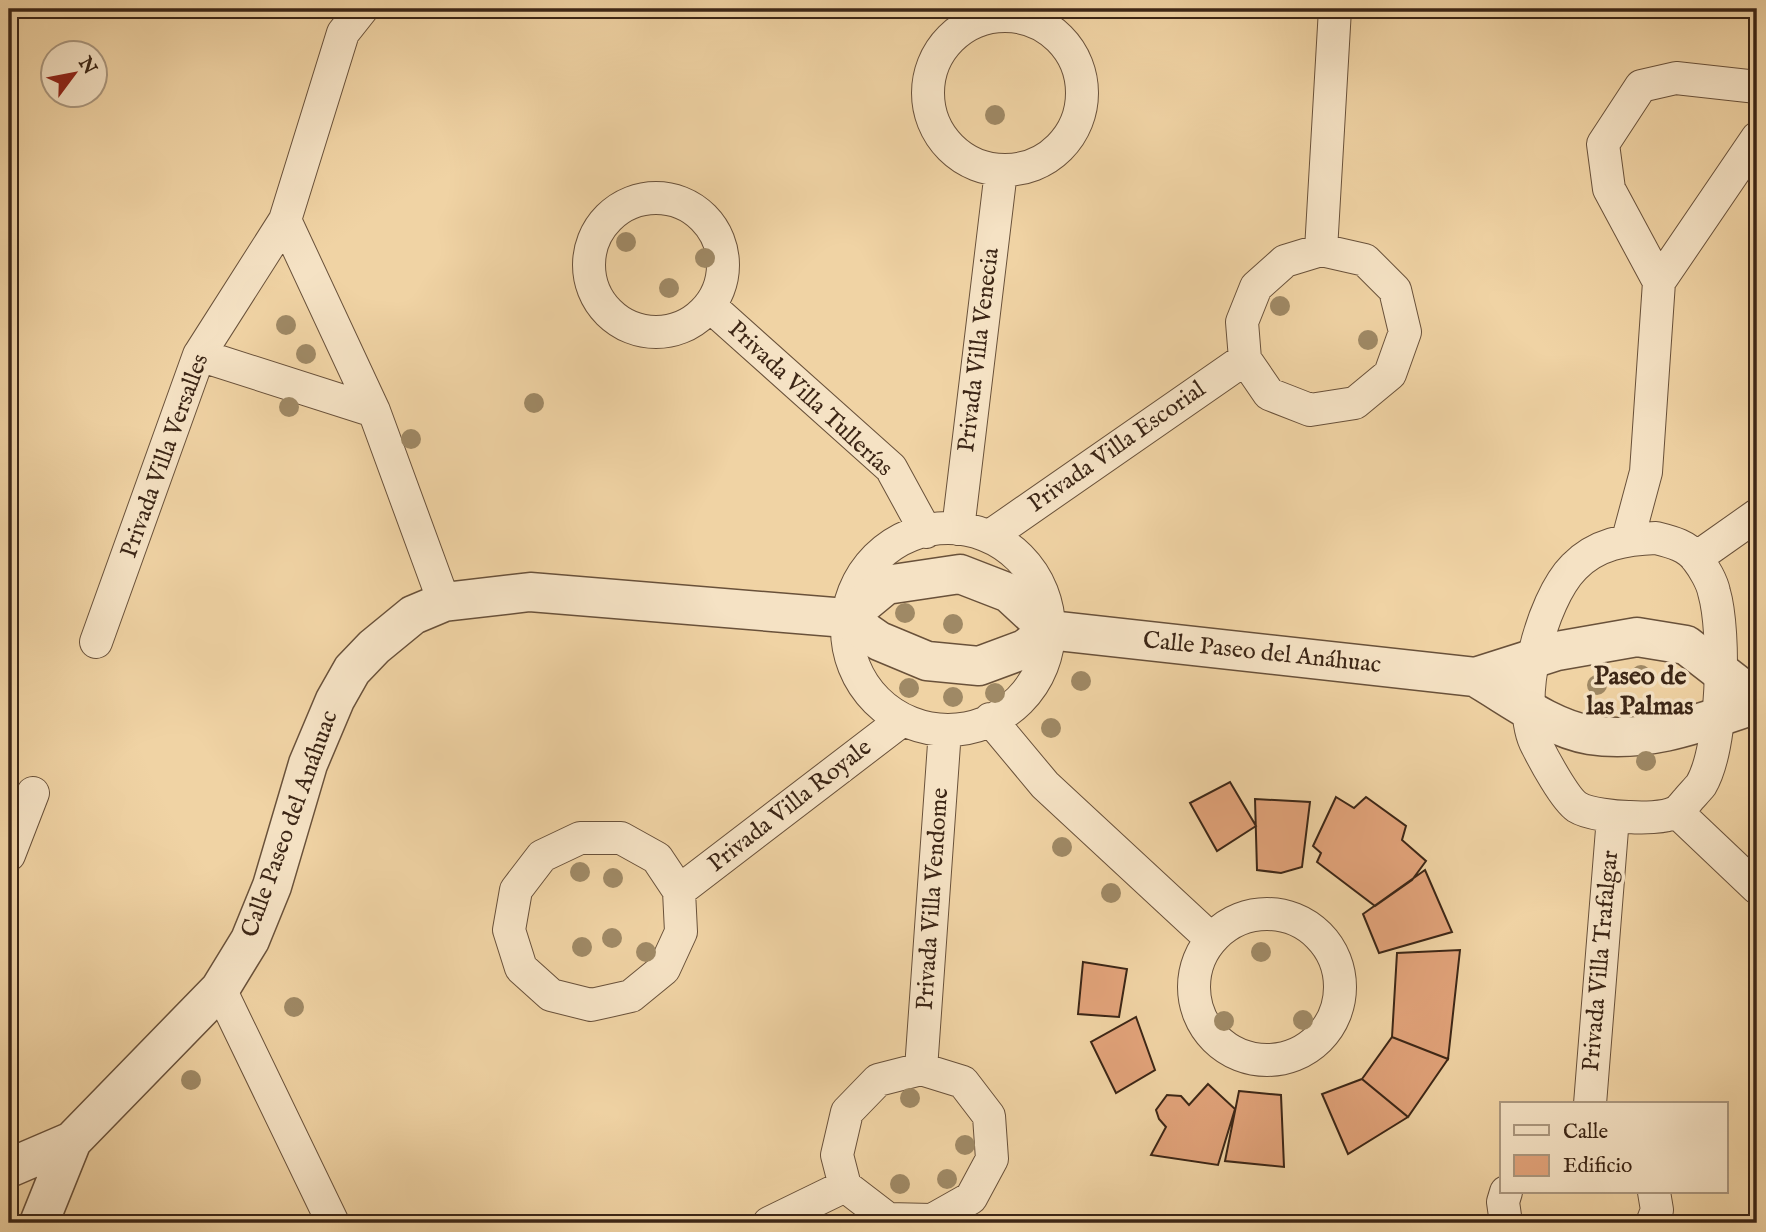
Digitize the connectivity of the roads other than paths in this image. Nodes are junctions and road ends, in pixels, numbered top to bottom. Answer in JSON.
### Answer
{"nodes":[{"id":1,"x":362,"y":9,"type":"edge"},
{"id":2,"x":1335,"y":9,"type":"edge"},
{"id":3,"x":1019,"y":12,"type":"edge"},
{"id":4,"x":1757,"y":88,"type":"edge"},
{"id":5,"x":1757,"y":138,"type":"edge"},
{"id":6,"x":1001,"y":171,"type":"junction"},
{"id":7,"x":285,"y":220,"type":"junction"},
{"id":8,"x":1321,"y":250,"type":"junction"},
{"id":9,"x":1659,"y":282,"type":"junction"},
{"id":10,"x":711,"y":307,"type":"junction"},
{"id":11,"x":199,"y":355,"type":"junction"},
{"id":12,"x":1244,"y":359,"type":"junction"},
{"id":13,"x":374,"y":411,"type":"junction"},
{"id":14,"x":1757,"y":515,"type":"edge"},
{"id":15,"x":958,"y":529,"type":"junction"},
{"id":16,"x":926,"y":532,"type":"junction"},
{"id":17,"x":990,"y":536,"type":"junction"},
{"id":18,"x":1628,"y":539,"type":"junction"},
{"id":19,"x":1696,"y":558,"type":"junction"},
{"id":20,"x":444,"y":603,"type":"junction"},
{"id":21,"x":846,"y":618,"type":"junction"},
{"id":22,"x":1049,"y":630,"type":"junction"},
{"id":23,"x":96,"y":642,"type":"dead end"},
{"id":24,"x":1533,"y":659,"type":"junction"},
{"id":25,"x":1721,"y":672,"type":"junction"},
{"id":26,"x":1475,"y":677,"type":"junction"},
{"id":27,"x":1757,"y":702,"type":"edge"},
{"id":28,"x":1528,"y":708,"type":"junction"},
{"id":29,"x":1716,"y":718,"type":"junction"},
{"id":30,"x":990,"y":719,"type":"junction"},
{"id":31,"x":901,"y":721,"type":"junction"},
{"id":32,"x":945,"y":730,"type":"junction"},
{"id":33,"x":33,"y":793,"type":"dead end"},
{"id":34,"x":1676,"y":812,"type":"junction"},
{"id":35,"x":1613,"y":817,"type":"junction"},
{"id":36,"x":9,"y":855,"type":"edge"},
{"id":37,"x":1757,"y":888,"type":"edge"},
{"id":38,"x":679,"y":891,"type":"junction"},
{"id":39,"x":1210,"y":937,"type":"junction"},
{"id":40,"x":220,"y":989,"type":"junction"},
{"id":41,"x":921,"y":1069,"type":"junction"},
{"id":42,"x":1590,"y":1102,"type":"edge"},
{"id":43,"x":72,"y":1141,"type":"junction"},
{"id":44,"x":9,"y":1171,"type":"edge"},
{"id":45,"x":845,"y":1186,"type":"junction"},
{"id":46,"x":1505,"y":1194,"type":"edge"},
{"id":47,"x":1654,"y":1194,"type":"edge"},
{"id":48,"x":41,"y":1219,"type":"edge"},
{"id":49,"x":333,"y":1223,"type":"edge"},
{"id":50,"x":769,"y":1223,"type":"edge"},
{"id":51,"x":1506,"y":1223,"type":"edge"},
{"id":52,"x":1652,"y":1223,"type":"edge"}],
"edges":[{"from":1,"to":7,"type":"street","name":"Privada Villa Versalles"},
{"from":2,"to":8,"type":"street"},
{"from":3,"to":6,"type":"street"},
{"from":3,"to":6,"type":"street"},
{"from":4,"to":9,"type":"street"},
{"from":5,"to":9,"type":"street"},
{"from":6,"to":15,"type":"street","name":"Privada Villa Venecia"},
{"from":7,"to":11,"type":"street","name":"Privada Villa Versalles"},
{"from":7,"to":13,"type":"street"},
{"from":8,"to":12,"type":"street"},
{"from":8,"to":12,"type":"street"},
{"from":9,"to":18,"type":"street"},
{"from":10,"to":10,"type":"street","name":"Privada Villa Tullerías"},
{"from":10,"to":16,"type":"street","name":"Privada Villa Tullerías"},
{"from":11,"to":13,"type":"street"},
{"from":11,"to":23,"type":"street","name":"Privada Villa Versalles"},
{"from":12,"to":17,"type":"street","name":"Privada Villa Escorial"},
{"from":13,"to":20,"type":"street"},
{"from":14,"to":19,"type":"street"},
{"from":15,"to":16,"type":"street"},
{"from":15,"to":17,"type":"street"},
{"from":16,"to":21,"type":"street"},
{"from":17,"to":22,"type":"street"},
{"from":18,"to":19,"type":"street"},
{"from":18,"to":24,"type":"street"},
{"from":19,"to":25,"type":"street"},
{"from":20,"to":21,"type":"street","name":"Calle Paseo del Anáhuac"},
{"from":20,"to":40,"type":"street","name":"Calle Paseo del Anáhuac"},
{"from":21,"to":22,"type":"street"},
{"from":21,"to":22,"type":"street"},
{"from":21,"to":31,"type":"street"},
{"from":22,"to":26,"type":"street","name":"Calle Paseo del Anáhuac"},
{"from":22,"to":30,"type":"street"},
{"from":24,"to":25,"type":"street"},
{"from":24,"to":26,"type":"street"},
{"from":24,"to":28,"type":"street"},
{"from":25,"to":27,"type":"street"},
{"from":25,"to":29,"type":"street"},
{"from":26,"to":28,"type":"street"},
{"from":27,"to":29,"type":"street"},
{"from":28,"to":29,"type":"street"},
{"from":28,"to":35,"type":"street"},
{"from":29,"to":34,"type":"street"},
{"from":30,"to":32,"type":"street"},
{"from":30,"to":39,"type":"street"},
{"from":31,"to":32,"type":"street"},
{"from":31,"to":38,"type":"street","name":"Privada Villa Royale"},
{"from":32,"to":41,"type":"street","name":"Privada Villa Vendome"},
{"from":33,"to":36,"type":"street"},
{"from":34,"to":35,"type":"street"},
{"from":34,"to":37,"type":"street"},
{"from":35,"to":42,"type":"street","name":"Privada Villa Trafalgar"},
{"from":38,"to":38,"type":"street"},
{"from":39,"to":39,"type":"street"},
{"from":40,"to":43,"type":"street","name":"Calle Paseo del Anáhuac"},
{"from":40,"to":49,"type":"street"},
{"from":41,"to":45,"type":"street"},
{"from":41,"to":45,"type":"street"},
{"from":43,"to":44,"type":"street","name":"Calle Paseo del Anáhuac"},
{"from":43,"to":48,"type":"street","name":"Calle Paseo del Anáhuac"},
{"from":44,"to":48,"type":"street"},
{"from":45,"to":50,"type":"street"},
{"from":46,"to":51,"type":"street"},
{"from":47,"to":52,"type":"street"}]}
